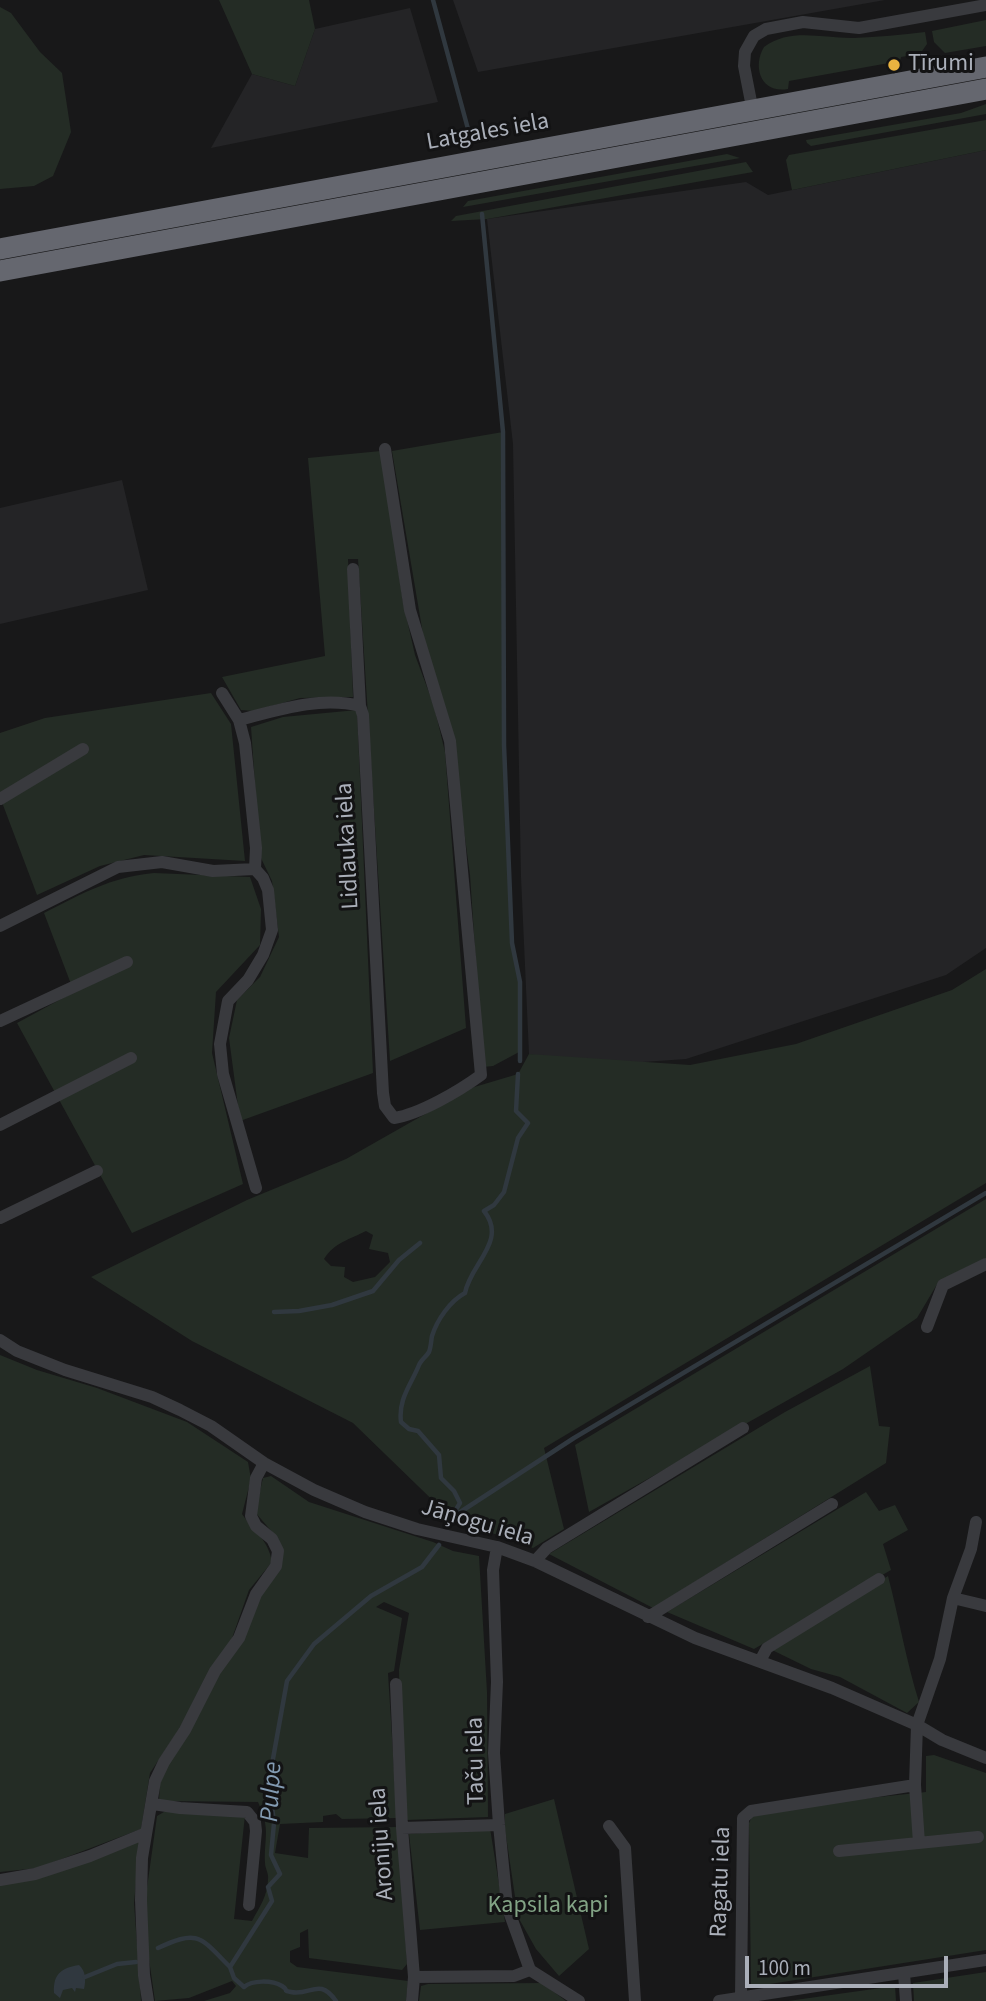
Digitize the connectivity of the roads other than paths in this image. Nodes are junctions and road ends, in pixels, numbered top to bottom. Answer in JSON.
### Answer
{"nodes":[{"id":1,"x":986,"y":5,"type":"edge"},
{"id":2,"x":986,"y":67,"type":"edge"},
{"id":3,"x":986,"y":89,"type":"edge"},
{"id":4,"x":754,"y":122,"type":"junction"},
{"id":5,"x":0,"y":249,"type":"edge"},
{"id":6,"x":0,"y":271,"type":"edge"},
{"id":7,"x":385,"y":449,"type":"dead end"},
{"id":8,"x":353,"y":569,"type":"dead end"},
{"id":9,"x":222,"y":693,"type":"dead end"},
{"id":10,"x":360,"y":706,"type":"junction"},
{"id":11,"x":239,"y":720,"type":"junction"},
{"id":12,"x":83,"y":749,"type":"dead end"},
{"id":13,"x":0,"y":799,"type":"edge"},
{"id":14,"x":255,"y":869,"type":"junction"},
{"id":15,"x":0,"y":926,"type":"edge"},
{"id":16,"x":127,"y":962,"type":"dead end"},
{"id":17,"x":0,"y":1021,"type":"edge"},
{"id":18,"x":131,"y":1058,"type":"dead end"},
{"id":19,"x":0,"y":1125,"type":"edge"},
{"id":20,"x":97,"y":1171,"type":"dead end"},
{"id":21,"x":256,"y":1188,"type":"dead end"},
{"id":22,"x":0,"y":1218,"type":"edge"},
{"id":23,"x":986,"y":1264,"type":"edge"},
{"id":24,"x":928,"y":1326,"type":"dead end"},
{"id":25,"x":0,"y":1340,"type":"edge"},
{"id":26,"x":743,"y":1428,"type":"dead end"},
{"id":27,"x":264,"y":1463,"type":"junction"},
{"id":28,"x":832,"y":1504,"type":"dead end"},
{"id":29,"x":976,"y":1522,"type":"dead end"},
{"id":30,"x":497,"y":1547,"type":"junction"},
{"id":31,"x":535,"y":1561,"type":"junction"},
{"id":32,"x":879,"y":1579,"type":"dead end"},
{"id":33,"x":953,"y":1598,"type":"junction"},
{"id":34,"x":986,"y":1606,"type":"edge"},
{"id":35,"x":648,"y":1616,"type":"junction"},
{"id":36,"x":760,"y":1661,"type":"junction"},
{"id":37,"x":396,"y":1684,"type":"dead end"},
{"id":38,"x":917,"y":1725,"type":"junction"},
{"id":39,"x":986,"y":1758,"type":"edge"},
{"id":40,"x":915,"y":1785,"type":"junction"},
{"id":41,"x":153,"y":1804,"type":"junction"},
{"id":42,"x":499,"y":1825,"type":"junction"},
{"id":43,"x":609,"y":1826,"type":"dead end"},
{"id":44,"x":402,"y":1828,"type":"junction"},
{"id":45,"x":146,"y":1833,"type":"junction"},
{"id":46,"x":978,"y":1837,"type":"dead end"},
{"id":47,"x":919,"y":1843,"type":"junction"},
{"id":48,"x":839,"y":1851,"type":"dead end"},
{"id":49,"x":0,"y":1880,"type":"edge"},
{"id":50,"x":249,"y":1905,"type":"dead end"},
{"id":51,"x":986,"y":1960,"type":"edge"},
{"id":52,"x":530,"y":1970,"type":"junction"},
{"id":53,"x":904,"y":1973,"type":"junction"},
{"id":54,"x":414,"y":1978,"type":"junction"},
{"id":55,"x":741,"y":1997,"type":"junction"},
{"id":56,"x":148,"y":2001,"type":"edge"},
{"id":57,"x":412,"y":2001,"type":"edge"},
{"id":58,"x":579,"y":2001,"type":"edge"},
{"id":59,"x":635,"y":2001,"type":"edge"},
{"id":60,"x":719,"y":2001,"type":"edge"},
{"id":61,"x":906,"y":2001,"type":"edge"}],
"edges":[{"from":1,"to":4,"type":"street"},
{"from":2,"to":4,"type":"highway","name":"Latgales iela"},
{"from":3,"to":4,"type":"highway","name":"Latgales iela"},
{"from":4,"to":5,"type":"highway","name":"Latgales iela"},
{"from":4,"to":6,"type":"highway","name":"Latgales iela"},
{"from":7,"to":10,"type":"street","name":"Lidlauka iela"},
{"from":8,"to":10,"type":"street","name":"Lidlauka iela"},
{"from":9,"to":11,"type":"street"},
{"from":10,"to":11,"type":"street"},
{"from":11,"to":14,"type":"street"},
{"from":12,"to":13,"type":"street"},
{"from":14,"to":15,"type":"street"},
{"from":14,"to":21,"type":"street"},
{"from":16,"to":17,"type":"street"},
{"from":18,"to":19,"type":"street"},
{"from":20,"to":22,"type":"street"},
{"from":23,"to":24,"type":"street"},
{"from":25,"to":27,"type":"street","name":"Jāņogu iela"},
{"from":26,"to":31,"type":"street"},
{"from":27,"to":30,"type":"street","name":"Jāņogu iela"},
{"from":27,"to":41,"type":"street"},
{"from":28,"to":35,"type":"street"},
{"from":29,"to":33,"type":"street"},
{"from":30,"to":31,"type":"street","name":"Jāņogu iela"},
{"from":30,"to":42,"type":"street","name":"Taču iela"},
{"from":31,"to":35,"type":"street","name":"Jāņogu iela"},
{"from":32,"to":36,"type":"street"},
{"from":33,"to":34,"type":"street"},
{"from":33,"to":38,"type":"street"},
{"from":35,"to":36,"type":"street","name":"Jāņogu iela"},
{"from":36,"to":38,"type":"street","name":"Jāņogu iela"},
{"from":37,"to":44,"type":"street","name":"Aroniju iela"},
{"from":38,"to":39,"type":"street","name":"Jāņogu iela"},
{"from":38,"to":40,"type":"street"},
{"from":40,"to":47,"type":"street"},
{"from":40,"to":55,"type":"street","name":"Ragatu iela"},
{"from":41,"to":45,"type":"street"},
{"from":41,"to":50,"type":"street"},
{"from":42,"to":44,"type":"street"},
{"from":42,"to":52,"type":"street","name":"Taču iela"},
{"from":43,"to":59,"type":"street"},
{"from":44,"to":54,"type":"street","name":"Aroniju iela"},
{"from":45,"to":49,"type":"street"},
{"from":45,"to":56,"type":"street"},
{"from":46,"to":47,"type":"street"},
{"from":47,"to":48,"type":"street"},
{"from":51,"to":53,"type":"street"},
{"from":52,"to":54,"type":"street"},
{"from":52,"to":58,"type":"street"},
{"from":53,"to":55,"type":"street"},
{"from":53,"to":61,"type":"street"},
{"from":54,"to":57,"type":"street","name":"Aroniju iela"},
{"from":55,"to":60,"type":"street"}]}
